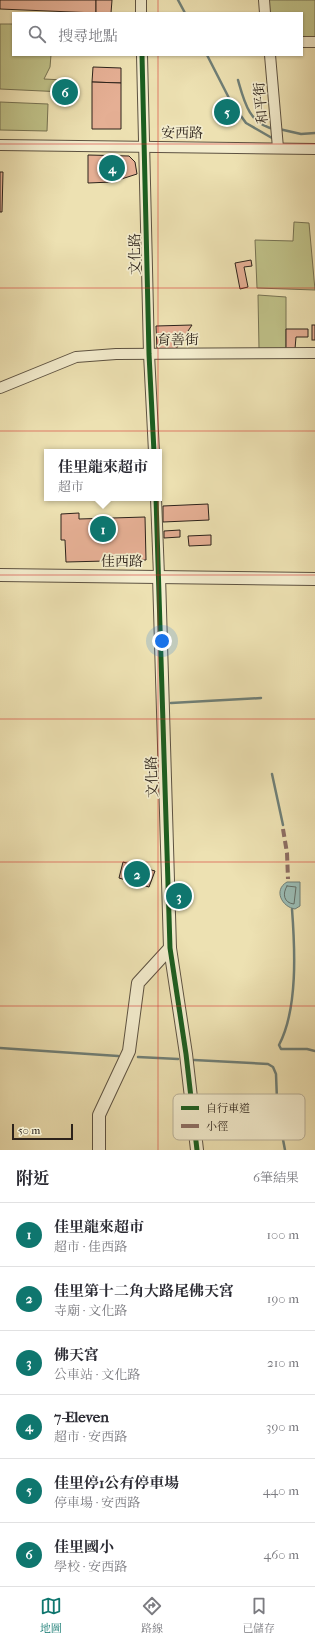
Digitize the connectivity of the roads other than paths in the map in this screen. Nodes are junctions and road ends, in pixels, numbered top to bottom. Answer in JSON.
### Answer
{"nodes":[{"id":1,"x":140,"y":0,"type":"edge"},
{"id":2,"x":264,"y":0,"type":"edge"},
{"id":3,"x":141,"y":12,"type":"edge"},
{"id":4,"x":265,"y":12,"type":"edge"},
{"id":5,"x":303,"y":42,"type":"edge"},
{"id":6,"x":315,"y":42,"type":"edge"},
{"id":7,"x":142,"y":56,"type":"edge"},
{"id":8,"x":270,"y":56,"type":"edge"},
{"id":9,"x":0,"y":145,"type":"edge"},
{"id":10,"x":145,"y":146,"type":"junction"},
{"id":11,"x":278,"y":148,"type":"junction"},
{"id":12,"x":315,"y":149,"type":"edge"},
{"id":13,"x":315,"y":353,"type":"edge"},
{"id":14,"x":149,"y":354,"type":"junction"},
{"id":15,"x":0,"y":388,"type":"edge"},
{"id":16,"x":154,"y":449,"type":"edge"},
{"id":17,"x":156,"y":501,"type":"edge"},
{"id":18,"x":0,"y":575,"type":"edge"},
{"id":19,"x":159,"y":576,"type":"junction"},
{"id":20,"x":315,"y":579,"type":"edge"},
{"id":21,"x":170,"y":948,"type":"junction"},
{"id":22,"x":191,"y":1094,"type":"edge"},
{"id":23,"x":196,"y":1140,"type":"edge"},
{"id":24,"x":100,"y":1150,"type":"edge"},
{"id":25,"x":197,"y":1150,"type":"edge"}],
"edges":[{"from":1,"to":3,"type":"street"},
{"from":2,"to":4,"type":"street"},
{"from":5,"to":6,"type":"street"},
{"from":7,"to":10,"type":"street","name":"文化路"},
{"from":8,"to":11,"type":"street","name":"和平街"},
{"from":9,"to":10,"type":"street","name":"安西路"},
{"from":10,"to":11,"type":"street","name":"安西路"},
{"from":10,"to":14,"type":"street","name":"文化路"},
{"from":11,"to":12,"type":"street","name":"安西路"},
{"from":13,"to":14,"type":"street","name":"育善街"},
{"from":14,"to":15,"type":"street","name":"育善街"},
{"from":14,"to":16,"type":"street","name":"文化路"},
{"from":17,"to":19,"type":"street","name":"文化路"},
{"from":18,"to":19,"type":"street","name":"佳西路"},
{"from":19,"to":20,"type":"street","name":"佳西路"},
{"from":19,"to":21,"type":"street","name":"文化路"},
{"from":21,"to":22,"type":"street","name":"文化路"},
{"from":21,"to":24,"type":"street"},
{"from":23,"to":25,"type":"street","name":"文化路"}]}
